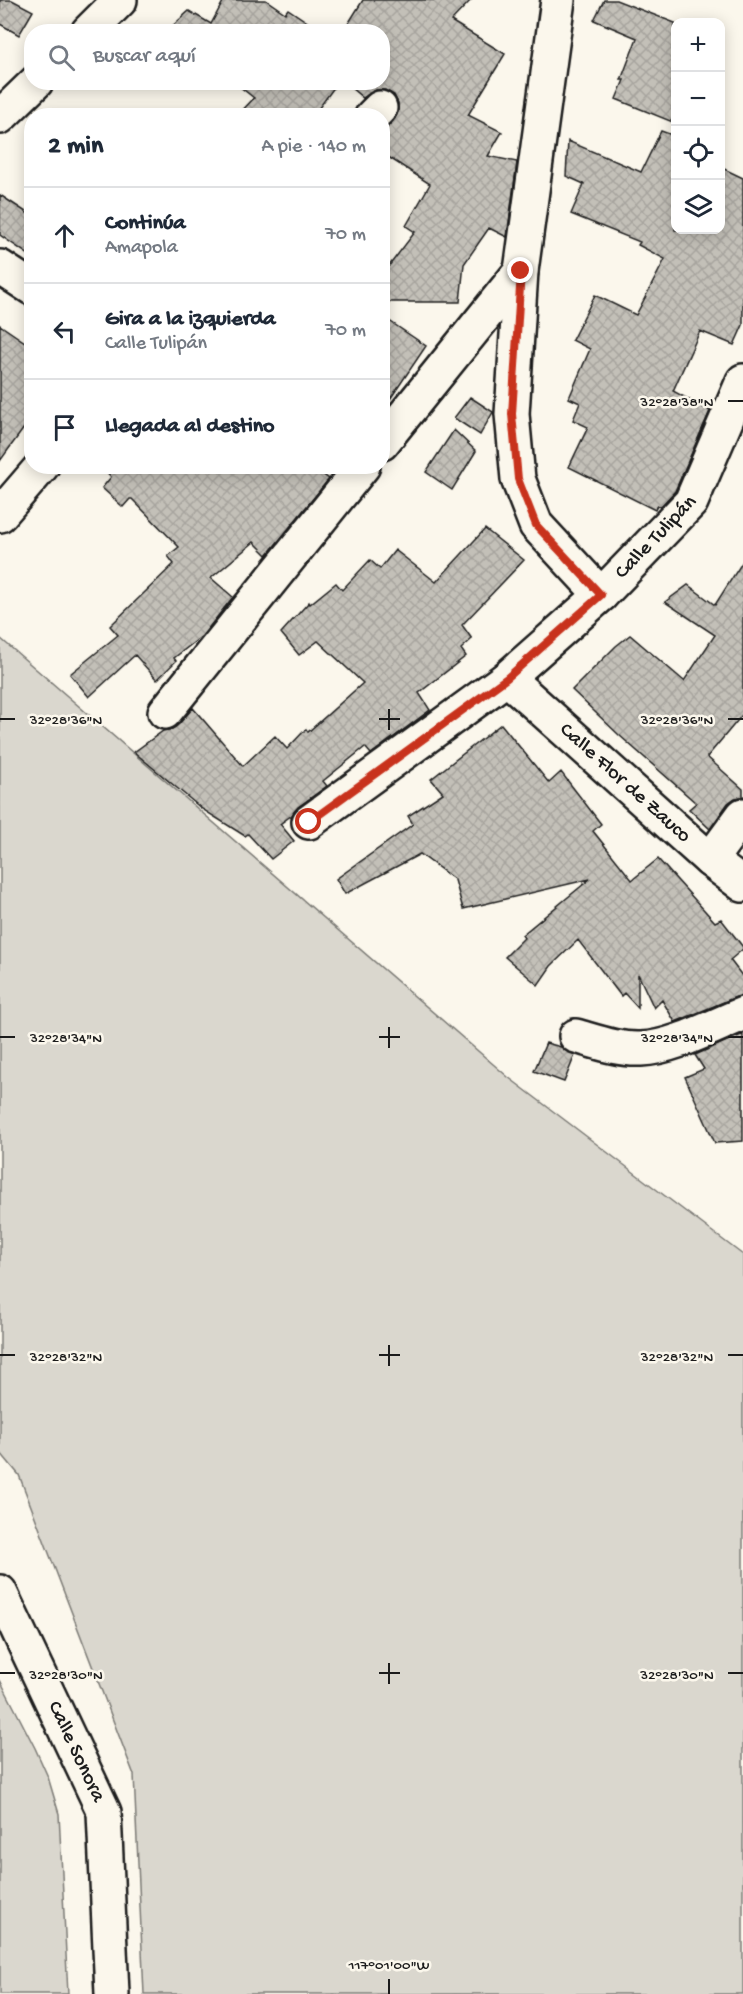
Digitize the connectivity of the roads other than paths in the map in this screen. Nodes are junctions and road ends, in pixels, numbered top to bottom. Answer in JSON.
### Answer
{"nodes":[{"id":1,"x":558,"y":0,"type":"edge"},
{"id":2,"x":112,"y":2,"type":"edge"},
{"id":3,"x":94,"y":24,"type":"edge"},
{"id":4,"x":28,"y":90,"type":"edge"},
{"id":5,"x":0,"y":117,"type":"edge"},
{"id":6,"x":0,"y":267,"type":"edge"},
{"id":7,"x":521,"y":271,"type":"junction"},
{"id":8,"x":24,"y":283,"type":"edge"},
{"id":9,"x":743,"y":381,"type":"edge"},
{"id":10,"x":390,"y":432,"type":"edge"},
{"id":11,"x":35,"y":474,"type":"edge"},
{"id":12,"x":357,"y":474,"type":"edge"},
{"id":13,"x":0,"y":515,"type":"edge"},
{"id":14,"x":601,"y":595,"type":"junction"},
{"id":15,"x":507,"y":678,"type":"junction"},
{"id":16,"x":165,"y":712,"type":"dead end"},
{"id":17,"x":743,"y":815,"type":"edge"},
{"id":18,"x":309,"y":822,"type":"dead end"},
{"id":19,"x":710,"y":860,"type":"junction"},
{"id":20,"x":743,"y":885,"type":"edge"},
{"id":21,"x":743,"y":1014,"type":"edge"},
{"id":22,"x":576,"y":1036,"type":"dead end"},
{"id":23,"x":0,"y":1592,"type":"edge"},
{"id":24,"x":111,"y":1994,"type":"edge"}],
"edges":[{"from":1,"to":7,"type":"street","name":"Calle Tulipán"},
{"from":2,"to":3,"type":"street"},
{"from":4,"to":5,"type":"street"},
{"from":6,"to":8,"type":"street"},
{"from":7,"to":10,"type":"street"},
{"from":7,"to":14,"type":"street","name":"Calle Tulipán"},
{"from":9,"to":14,"type":"street","name":"Calle Tulipán"},
{"from":11,"to":13,"type":"street"},
{"from":12,"to":16,"type":"street"},
{"from":14,"to":15,"type":"street"},
{"from":15,"to":18,"type":"street"},
{"from":15,"to":19,"type":"street","name":"Calle Flor de Zauco"},
{"from":17,"to":19,"type":"street"},
{"from":19,"to":20,"type":"street","name":"Calle Flor de Zauco"},
{"from":21,"to":22,"type":"street"},
{"from":23,"to":24,"type":"street","name":"Calle Sonora"}]}
